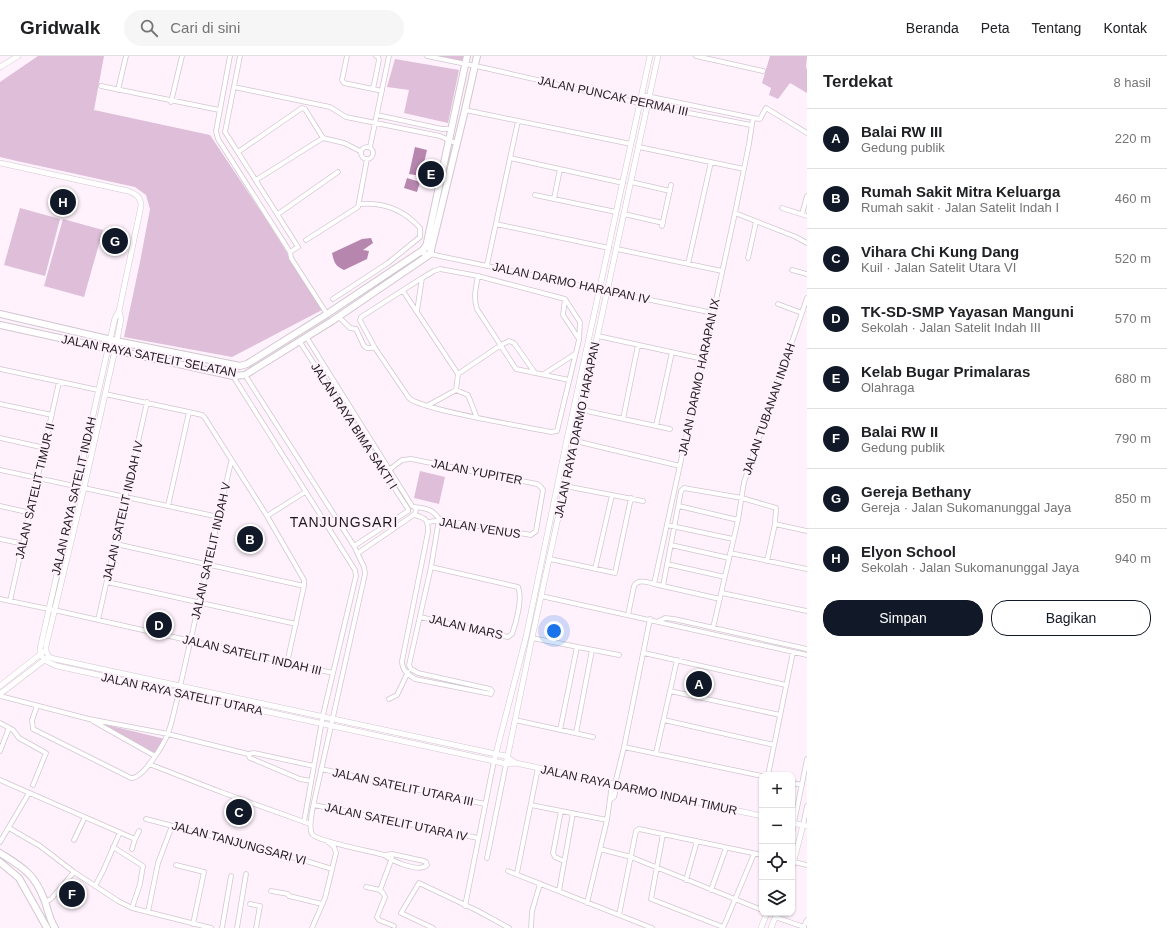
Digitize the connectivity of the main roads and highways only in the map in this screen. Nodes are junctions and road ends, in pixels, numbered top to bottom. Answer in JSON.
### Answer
{"nodes":[{"id":1,"x":467,"y":56,"type":"edge"},
{"id":2,"x":477,"y":56,"type":"edge"},
{"id":3,"x":428,"y":251,"type":"junction"},
{"id":4,"x":0,"y":314,"type":"edge"},
{"id":5,"x":327,"y":314,"type":"junction"},
{"id":6,"x":332,"y":321,"type":"junction"},
{"id":7,"x":0,"y":325,"type":"edge"},
{"id":8,"x":0,"y":852,"type":"edge"},
{"id":9,"x":0,"y":862,"type":"edge"},
{"id":10,"x":47,"y":928,"type":"edge"},
{"id":11,"x":55,"y":928,"type":"edge"}],
"edges":[{"from":1,"to":3,"type":"main road"},
{"from":2,"to":3,"type":"main road"},
{"from":3,"to":5,"type":"main road","name":"JALAN RAYA SATELIT SELATAN"},
{"from":3,"to":6,"type":"main road","name":"JALAN RAYA SATELIT SELATAN"},
{"from":4,"to":5,"type":"main road","name":"JALAN RAYA SATELIT SELATAN"},
{"from":5,"to":6,"type":"main road"},
{"from":6,"to":7,"type":"main road","name":"JALAN RAYA SATELIT SELATAN"},
{"from":8,"to":11,"type":"main road"},
{"from":9,"to":10,"type":"main road"}]}
